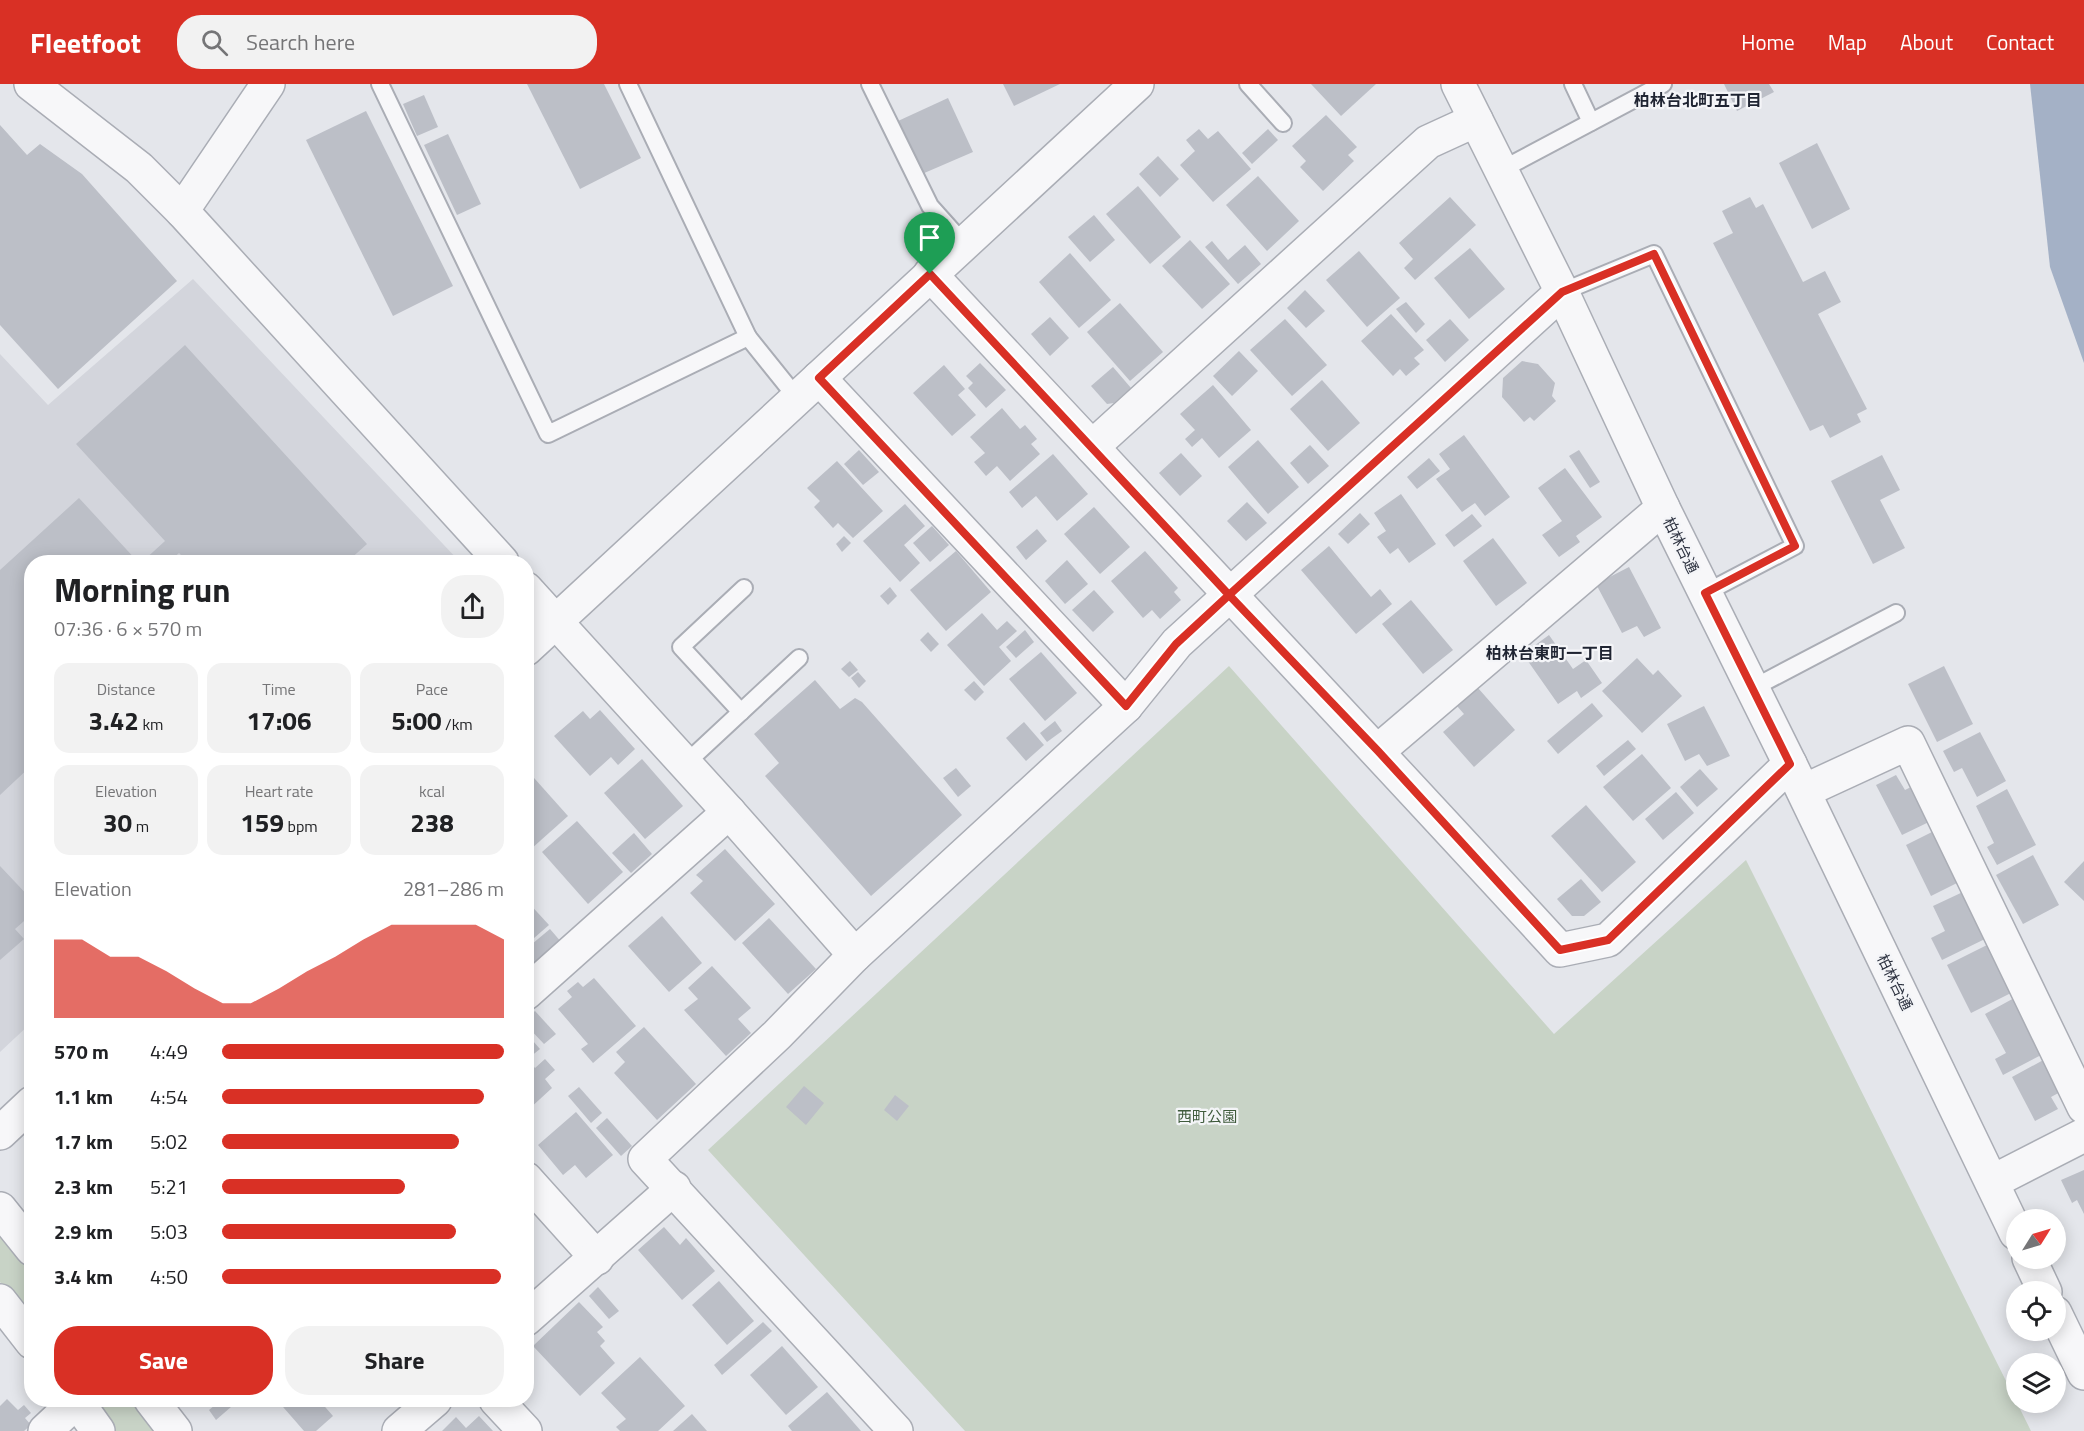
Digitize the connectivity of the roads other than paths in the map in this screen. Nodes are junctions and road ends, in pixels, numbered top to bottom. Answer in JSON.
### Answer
{"nodes":[{"id":1,"x":31,"y":84,"type":"edge"},
{"id":2,"x":268,"y":84,"type":"edge"},
{"id":3,"x":380,"y":84,"type":"edge"},
{"id":4,"x":627,"y":84,"type":"edge"},
{"id":5,"x":870,"y":84,"type":"edge"},
{"id":6,"x":1137,"y":84,"type":"edge"},
{"id":7,"x":1248,"y":84,"type":"edge"},
{"id":8,"x":1458,"y":84,"type":"edge"},
{"id":9,"x":1573,"y":84,"type":"edge"},
{"id":10,"x":1664,"y":84,"type":"edge"},
{"id":11,"x":1476,"y":120,"type":"junction"},
{"id":12,"x":1591,"y":122,"type":"junction"},
{"id":13,"x":1283,"y":123,"type":"dead end"},
{"id":14,"x":1501,"y":170,"type":"junction"},
{"id":15,"x":182,"y":211,"type":"junction"},
{"id":16,"x":963,"y":244,"type":"junction"},
{"id":17,"x":930,"y":274,"type":"junction"},
{"id":18,"x":1562,"y":292,"type":"junction"},
{"id":19,"x":748,"y":337,"type":"junction"},
{"id":20,"x":808,"y":388,"type":"junction"},
{"id":21,"x":1092,"y":447,"type":"junction"},
{"id":22,"x":1664,"y":508,"type":"junction"},
{"id":23,"x":496,"y":555,"type":"edge"},
{"id":24,"x":744,"y":588,"type":"dead end"},
{"id":25,"x":1705,"y":593,"type":"junction"},
{"id":26,"x":1229,"y":595,"type":"junction"},
{"id":27,"x":534,"y":598,"type":"edge"},
{"id":28,"x":1896,"y":613,"type":"dead end"},
{"id":29,"x":556,"y":622,"type":"junction"},
{"id":30,"x":534,"y":642,"type":"edge"},
{"id":31,"x":800,"y":658,"type":"dead end"},
{"id":32,"x":1753,"y":688,"type":"junction"},
{"id":33,"x":1126,"y":706,"type":"junction"},
{"id":34,"x":741,"y":712,"type":"junction"},
{"id":35,"x":1378,"y":751,"type":"junction"},
{"id":36,"x":685,"y":764,"type":"junction"},
{"id":37,"x":1797,"y":777,"type":"junction"},
{"id":38,"x":729,"y":812,"type":"junction"},
{"id":39,"x":855,"y":955,"type":"junction"},
{"id":40,"x":534,"y":986,"type":"edge"},
{"id":41,"x":2084,"y":1107,"type":"edge"},
{"id":42,"x":24,"y":1110,"type":"edge"},
{"id":43,"x":0,"y":1133,"type":"edge"},
{"id":44,"x":2084,"y":1135,"type":"edge"},
{"id":45,"x":1992,"y":1182,"type":"junction"},
{"id":46,"x":534,"y":1188,"type":"edge"},
{"id":47,"x":674,"y":1188,"type":"junction"},
{"id":48,"x":0,"y":1209,"type":"edge"},
{"id":49,"x":2006,"y":1212,"type":"edge"},
{"id":50,"x":24,"y":1239,"type":"edge"},
{"id":51,"x":597,"y":1257,"type":"junction"},
{"id":52,"x":0,"y":1301,"type":"edge"},
{"id":53,"x":534,"y":1312,"type":"edge"},
{"id":54,"x":24,"y":1332,"type":"edge"},
{"id":55,"x":2066,"y":1336,"type":"edge"},
{"id":56,"x":2084,"y":1373,"type":"edge"},
{"id":57,"x":69,"y":1407,"type":"edge"},
{"id":58,"x":81,"y":1407,"type":"edge"},
{"id":59,"x":156,"y":1407,"type":"edge"},
{"id":60,"x":427,"y":1407,"type":"edge"},
{"id":61,"x":503,"y":1407,"type":"edge"},
{"id":62,"x":45,"y":1431,"type":"edge"},
{"id":63,"x":98,"y":1431,"type":"edge"},
{"id":64,"x":175,"y":1431,"type":"edge"},
{"id":65,"x":399,"y":1431,"type":"edge"},
{"id":66,"x":525,"y":1431,"type":"edge"},
{"id":67,"x":896,"y":1431,"type":"edge"}],
"edges":[{"from":1,"to":15,"type":"street"},
{"from":2,"to":15,"type":"street"},
{"from":3,"to":19,"type":"lane"},
{"from":4,"to":19,"type":"lane"},
{"from":5,"to":16,"type":"lane"},
{"from":6,"to":16,"type":"street"},
{"from":7,"to":13,"type":"lane"},
{"from":8,"to":11,"type":"street","name":"柏林台通"},
{"from":9,"to":12,"type":"lane"},
{"from":10,"to":12,"type":"lane"},
{"from":11,"to":14,"type":"street","name":"柏林台通"},
{"from":11,"to":21,"type":"street"},
{"from":12,"to":14,"type":"lane"},
{"from":14,"to":18,"type":"street","name":"柏林台通"},
{"from":15,"to":23,"type":"street"},
{"from":16,"to":17,"type":"street"},
{"from":17,"to":20,"type":"street"},
{"from":17,"to":21,"type":"street"},
{"from":18,"to":22,"type":"street","name":"柏林台通"},
{"from":18,"to":25,"type":"lane"},
{"from":18,"to":26,"type":"street"},
{"from":19,"to":20,"type":"lane"},
{"from":20,"to":29,"type":"street"},
{"from":20,"to":33,"type":"street"},
{"from":21,"to":26,"type":"street"},
{"from":22,"to":25,"type":"street","name":"柏林台通"},
{"from":22,"to":35,"type":"street"},
{"from":24,"to":34,"type":"lane"},
{"from":25,"to":32,"type":"street","name":"柏林台通"},
{"from":26,"to":33,"type":"street"},
{"from":26,"to":35,"type":"street"},
{"from":27,"to":29,"type":"street"},
{"from":28,"to":32,"type":"lane"},
{"from":29,"to":30,"type":"street"},
{"from":29,"to":36,"type":"street"},
{"from":31,"to":34,"type":"lane"},
{"from":32,"to":37,"type":"street","name":"柏林台通"},
{"from":33,"to":39,"type":"street"},
{"from":34,"to":36,"type":"lane"},
{"from":35,"to":37,"type":"street"},
{"from":36,"to":38,"type":"street"},
{"from":37,"to":41,"type":"street"},
{"from":37,"to":45,"type":"street","name":"柏林台通"},
{"from":38,"to":39,"type":"street"},
{"from":38,"to":40,"type":"street"},
{"from":39,"to":47,"type":"street"},
{"from":42,"to":43,"type":"street"},
{"from":44,"to":45,"type":"street"},
{"from":45,"to":49,"type":"street","name":"柏林台通"},
{"from":46,"to":51,"type":"street"},
{"from":47,"to":51,"type":"street"},
{"from":47,"to":67,"type":"street"},
{"from":48,"to":50,"type":"street"},
{"from":51,"to":53,"type":"street"},
{"from":52,"to":54,"type":"street"},
{"from":55,"to":56,"type":"street"},
{"from":57,"to":62,"type":"street"},
{"from":58,"to":63,"type":"street"},
{"from":59,"to":64,"type":"street"},
{"from":60,"to":65,"type":"street"},
{"from":61,"to":66,"type":"street"}]}
